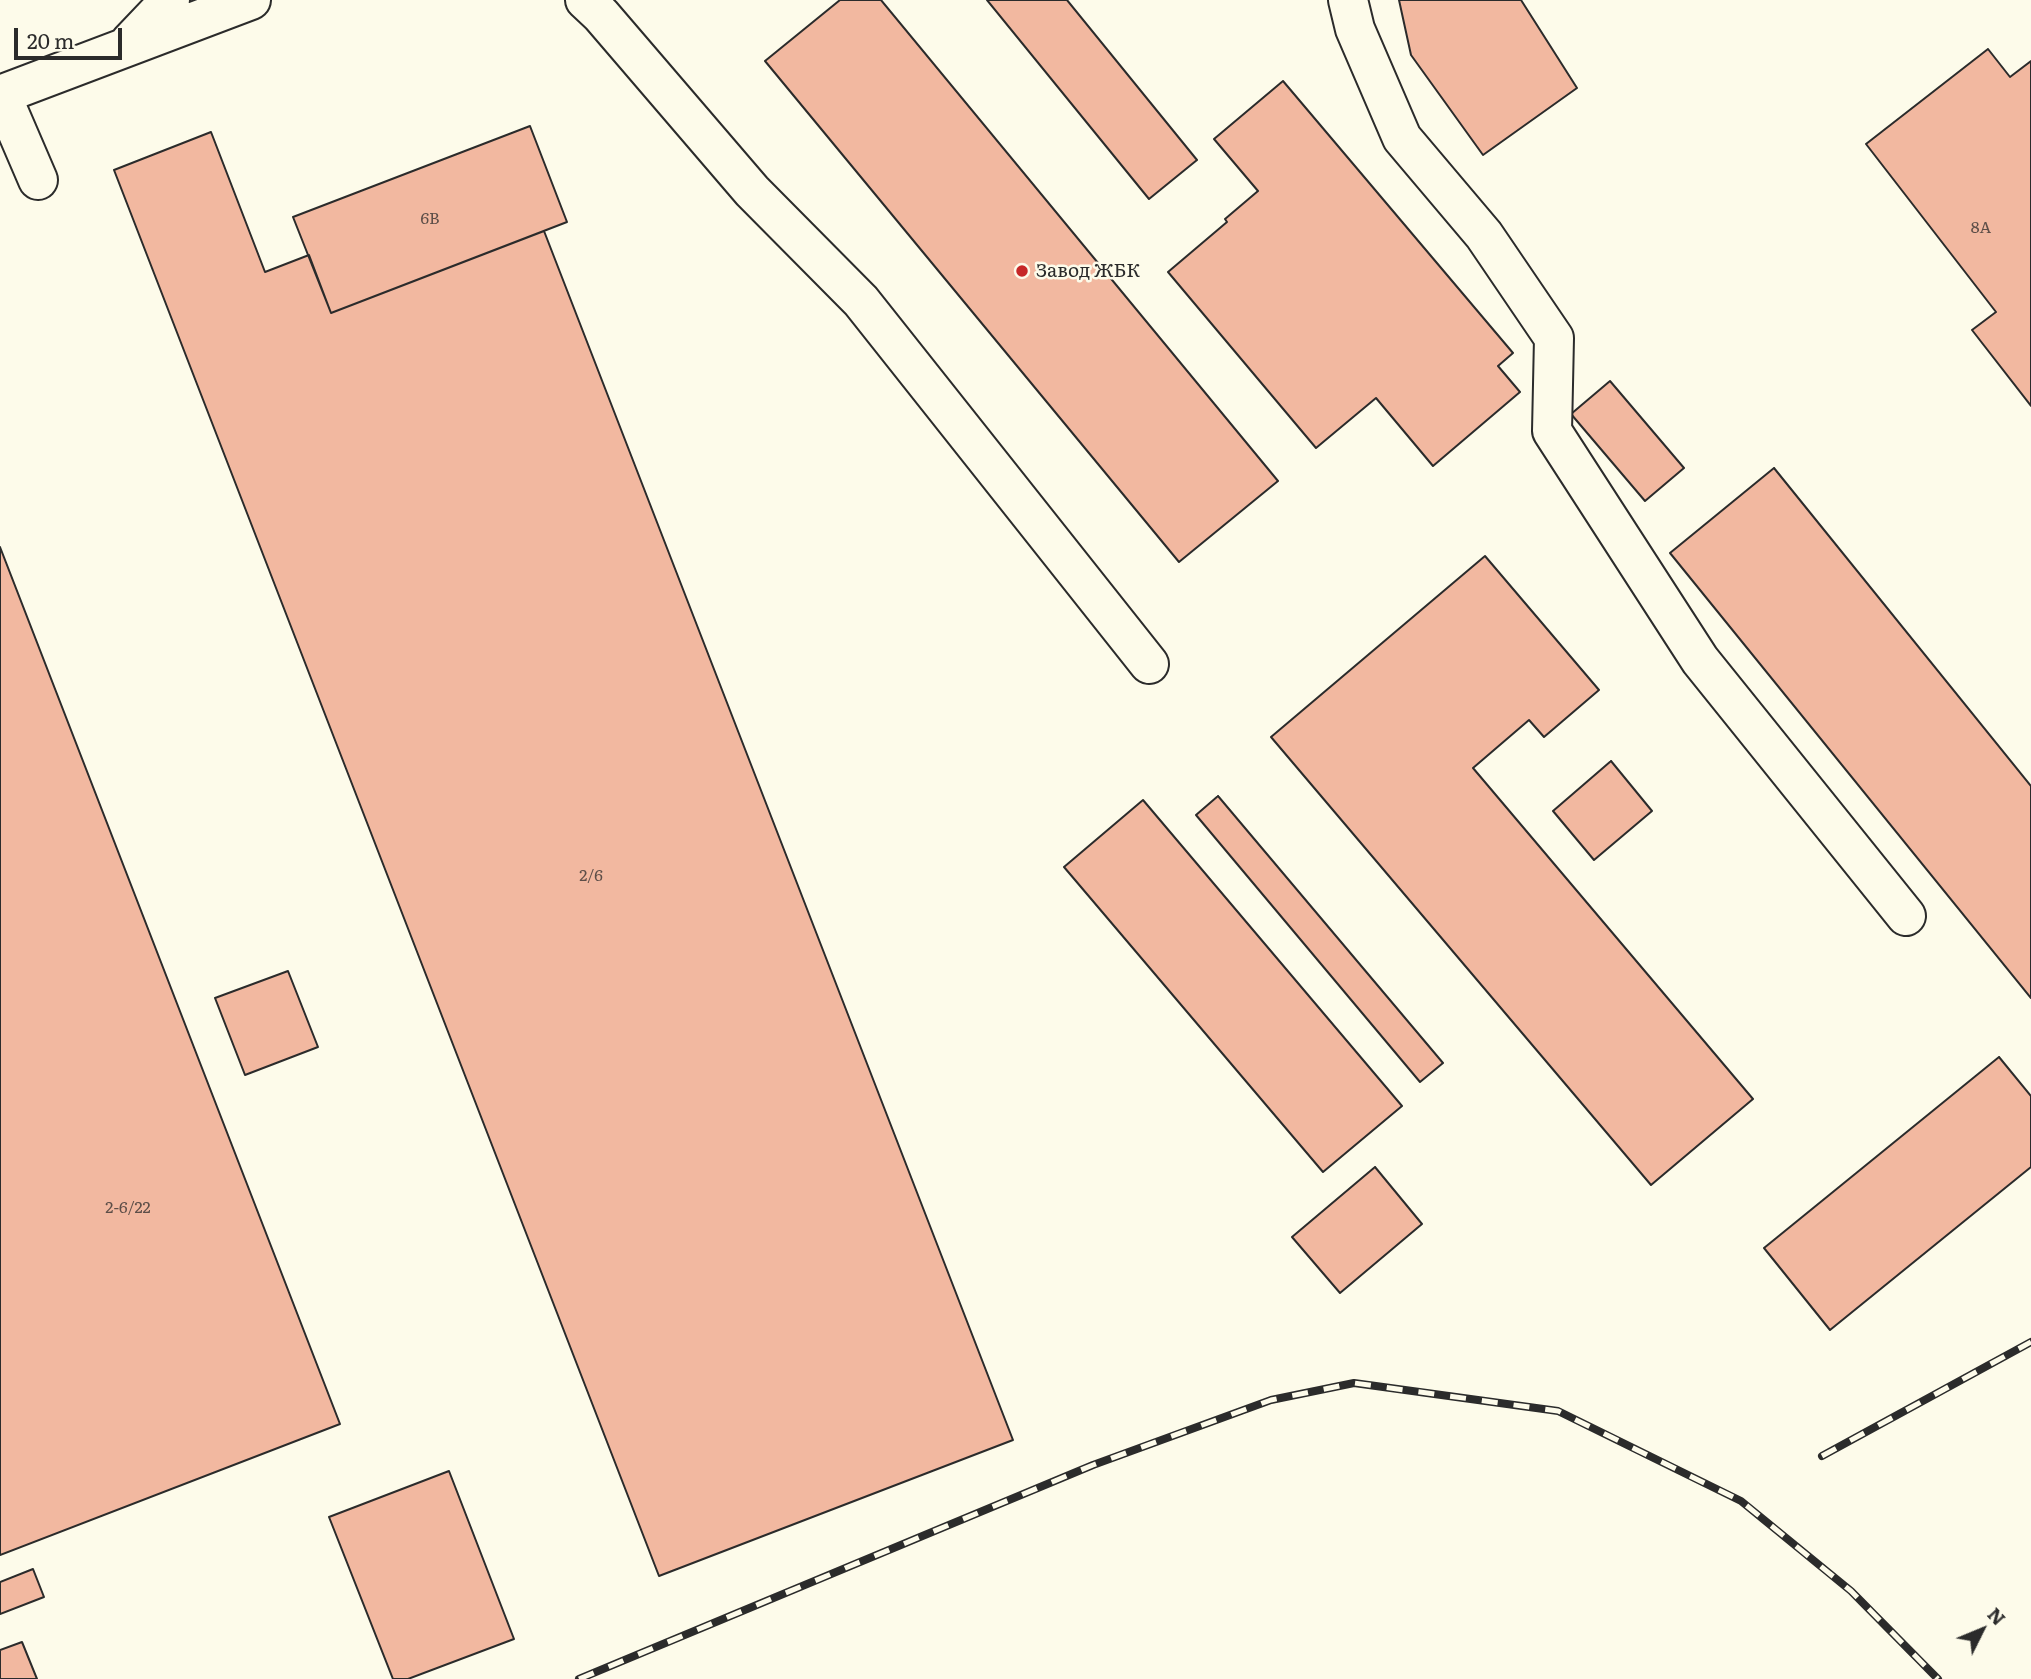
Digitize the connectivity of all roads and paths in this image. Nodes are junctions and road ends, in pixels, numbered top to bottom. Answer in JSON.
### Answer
{"nodes":[{"id":1,"x":170,"y":0,"type":"edge"},
{"id":2,"x":251,"y":0,"type":"edge"},
{"id":3,"x":585,"y":0,"type":"edge"},
{"id":4,"x":1348,"y":0,"type":"edge"},
{"id":5,"x":123,"y":48,"type":"junction"},
{"id":6,"x":0,"y":94,"type":"edge"},
{"id":7,"x":38,"y":180,"type":"dead end"},
{"id":8,"x":1149,"y":664,"type":"dead end"},
{"id":9,"x":1906,"y":916,"type":"dead end"}],
"edges":[{"from":1,"to":5,"type":"main road"},
{"from":2,"to":5,"type":"main road"},
{"from":3,"to":8,"type":"main road"},
{"from":4,"to":9,"type":"main road"},
{"from":5,"to":6,"type":"main road"},
{"from":6,"to":7,"type":"main road"}]}
